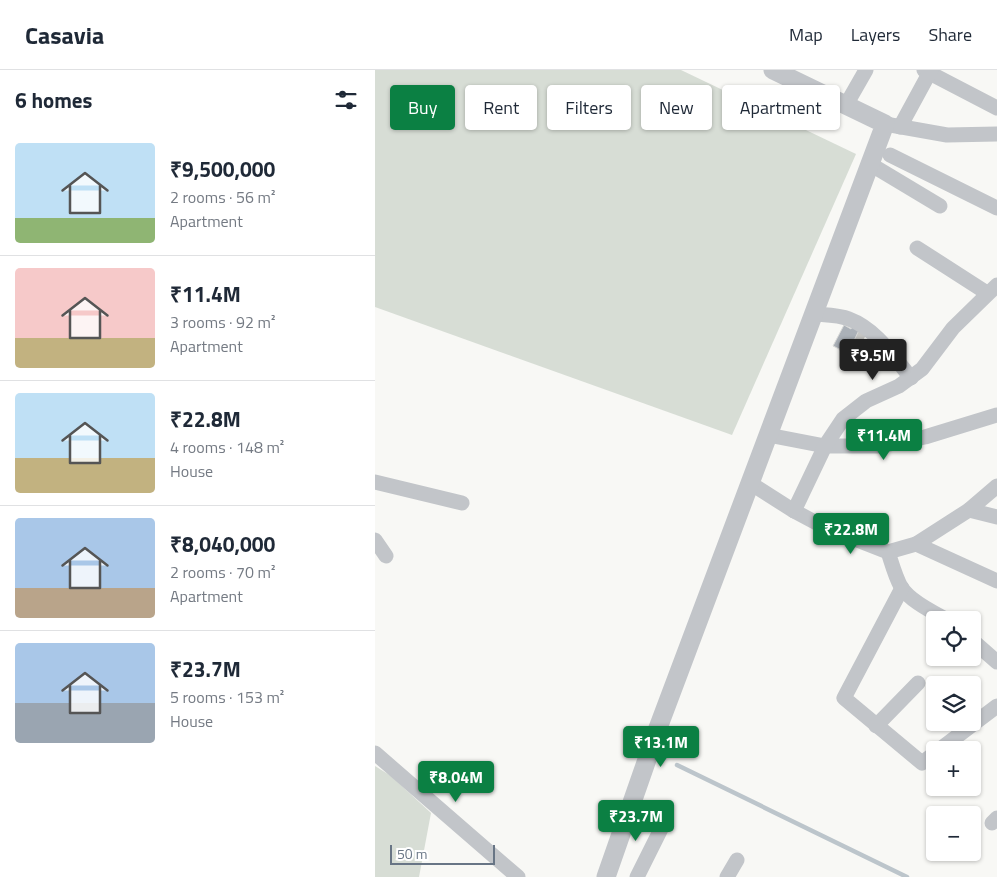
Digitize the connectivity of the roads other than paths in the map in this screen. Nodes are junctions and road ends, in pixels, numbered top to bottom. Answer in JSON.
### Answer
{"nodes":[{"id":1,"x":773,"y":70,"type":"edge"},
{"id":2,"x":866,"y":70,"type":"edge"},
{"id":3,"x":928,"y":71,"type":"edge"},
{"id":4,"x":794,"y":74,"type":"edge"},
{"id":5,"x":845,"y":105,"type":"junction"},
{"id":6,"x":997,"y":108,"type":"edge"},
{"id":7,"x":893,"y":126,"type":"junction"},
{"id":8,"x":993,"y":136,"type":"edge"},
{"id":9,"x":890,"y":155,"type":"dead end"},
{"id":10,"x":870,"y":164,"type":"junction"},
{"id":11,"x":939,"y":206,"type":"dead end"},
{"id":12,"x":997,"y":208,"type":"edge"},
{"id":13,"x":917,"y":248,"type":"dead end"},
{"id":14,"x":992,"y":289,"type":"edge"},
{"id":15,"x":814,"y":314,"type":"junction"},
{"id":16,"x":911,"y":378,"type":"junction"},
{"id":17,"x":996,"y":419,"type":"edge"},
{"id":18,"x":768,"y":435,"type":"junction"},
{"id":19,"x":825,"y":446,"type":"junction"},
{"id":20,"x":375,"y":482,"type":"edge"},
{"id":21,"x":751,"y":483,"type":"junction"},
{"id":22,"x":997,"y":486,"type":"edge"},
{"id":23,"x":462,"y":503,"type":"dead end"},
{"id":24,"x":969,"y":510,"type":"junction"},
{"id":25,"x":794,"y":511,"type":"junction"},
{"id":26,"x":997,"y":517,"type":"edge"},
{"id":27,"x":375,"y":540,"type":"edge"},
{"id":28,"x":916,"y":544,"type":"junction"},
{"id":29,"x":888,"y":552,"type":"junction"},
{"id":30,"x":386,"y":556,"type":"dead end"},
{"id":31,"x":997,"y":581,"type":"edge"},
{"id":32,"x":902,"y":588,"type":"junction"},
{"id":33,"x":931,"y":611,"type":"edge"},
{"id":34,"x":981,"y":648,"type":"edge"},
{"id":35,"x":997,"y":662,"type":"edge"},
{"id":36,"x":918,"y":682,"type":"dead end"},
{"id":37,"x":997,"y":706,"type":"edge"},
{"id":38,"x":876,"y":726,"type":"junction"},
{"id":39,"x":951,"y":741,"type":"edge"},
{"id":40,"x":375,"y":753,"type":"edge"},
{"id":41,"x":926,"y":760,"type":"edge"},
{"id":42,"x":663,"y":825,"type":"dead end"},
{"id":43,"x":737,"y":860,"type":"dead end"},
{"id":44,"x":518,"y":877,"type":"edge"},
{"id":45,"x":606,"y":877,"type":"edge"},
{"id":46,"x":637,"y":877,"type":"edge"},
{"id":47,"x":727,"y":877,"type":"edge"}],
"edges":[{"from":1,"to":4,"type":"street"},
{"from":2,"to":5,"type":"street"},
{"from":3,"to":6,"type":"street"},
{"from":3,"to":7,"type":"street"},
{"from":4,"to":5,"type":"street"},
{"from":5,"to":7,"type":"street"},
{"from":7,"to":8,"type":"street"},
{"from":7,"to":10,"type":"street"},
{"from":9,"to":12,"type":"street"},
{"from":10,"to":11,"type":"street"},
{"from":10,"to":15,"type":"street"},
{"from":13,"to":14,"type":"street"},
{"from":14,"to":16,"type":"street"},
{"from":15,"to":16,"type":"street"},
{"from":15,"to":18,"type":"street"},
{"from":16,"to":19,"type":"street"},
{"from":17,"to":19,"type":"street"},
{"from":18,"to":19,"type":"street"},
{"from":18,"to":21,"type":"street"},
{"from":19,"to":25,"type":"street"},
{"from":20,"to":23,"type":"street"},
{"from":21,"to":25,"type":"street"},
{"from":21,"to":45,"type":"street"},
{"from":22,"to":24,"type":"street"},
{"from":24,"to":26,"type":"street"},
{"from":24,"to":28,"type":"street"},
{"from":25,"to":29,"type":"street"},
{"from":27,"to":30,"type":"street"},
{"from":28,"to":29,"type":"street"},
{"from":28,"to":31,"type":"street"},
{"from":29,"to":32,"type":"street"},
{"from":32,"to":33,"type":"street"},
{"from":32,"to":38,"type":"street"},
{"from":34,"to":35,"type":"street"},
{"from":36,"to":38,"type":"street"},
{"from":37,"to":39,"type":"street"},
{"from":38,"to":41,"type":"street"},
{"from":40,"to":44,"type":"street"},
{"from":42,"to":46,"type":"street"},
{"from":43,"to":47,"type":"street"}]}
